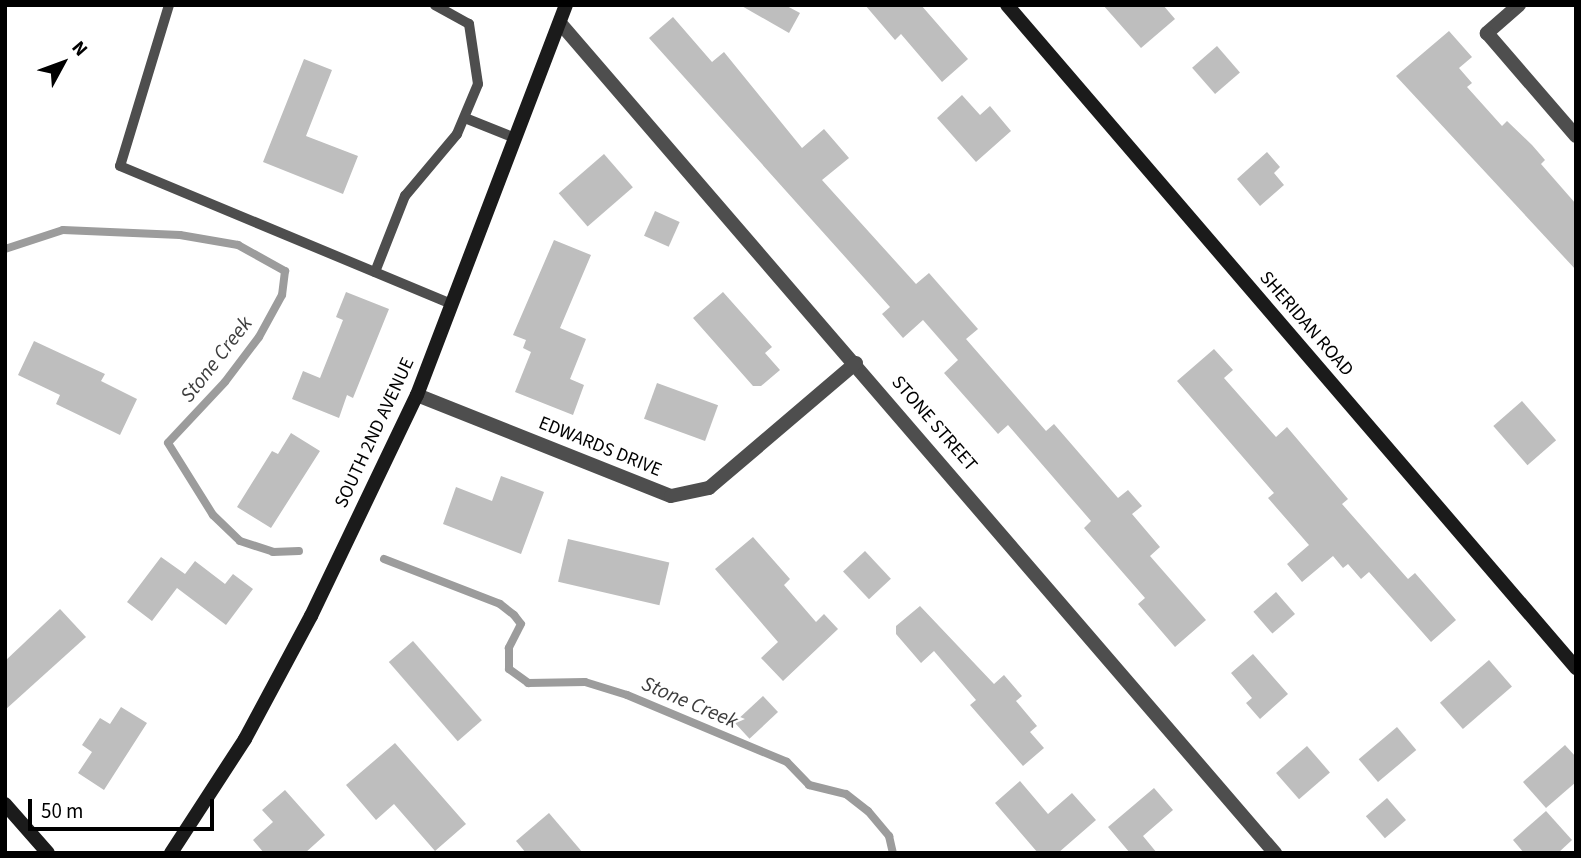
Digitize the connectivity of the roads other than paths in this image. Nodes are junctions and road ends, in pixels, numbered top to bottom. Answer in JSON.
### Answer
{"nodes":[{"id":1,"x":169,"y":5,"type":"edge"},
{"id":2,"x":435,"y":5,"type":"edge"},
{"id":3,"x":566,"y":5,"type":"edge"},
{"id":4,"x":1007,"y":5,"type":"edge"},
{"id":5,"x":1519,"y":5,"type":"edge"},
{"id":6,"x":560,"y":23,"type":"junction"},
{"id":7,"x":465,"y":118,"type":"junction"},
{"id":8,"x":1576,"y":135,"type":"edge"},
{"id":9,"x":515,"y":138,"type":"junction"},
{"id":10,"x":375,"y":272,"type":"junction"},
{"id":11,"x":452,"y":304,"type":"junction"},
{"id":12,"x":856,"y":363,"type":"junction"},
{"id":13,"x":417,"y":395,"type":"junction"},
{"id":14,"x":1576,"y":668,"type":"edge"},
{"id":15,"x":5,"y":804,"type":"edge"},
{"id":16,"x":48,"y":853,"type":"edge"},
{"id":17,"x":171,"y":853,"type":"edge"},
{"id":18,"x":1275,"y":853,"type":"edge"}],
"edges":[{"from":1,"to":10,"type":"lane"},
{"from":2,"to":7,"type":"lane"},
{"from":3,"to":6,"type":"main road","name":"SOUTH 2ND AVENUE"},
{"from":4,"to":14,"type":"main road","name":"SHERIDAN ROAD"},
{"from":5,"to":8,"type":"street"},
{"from":6,"to":9,"type":"main road","name":"SOUTH 2ND AVENUE"},
{"from":6,"to":12,"type":"street","name":"STONE STREET"},
{"from":7,"to":9,"type":"lane"},
{"from":7,"to":10,"type":"lane"},
{"from":9,"to":11,"type":"main road","name":"SOUTH 2ND AVENUE"},
{"from":10,"to":11,"type":"lane"},
{"from":11,"to":13,"type":"main road","name":"SOUTH 2ND AVENUE"},
{"from":12,"to":13,"type":"street","name":"EDWARDS DRIVE"},
{"from":12,"to":18,"type":"street","name":"STONE STREET"},
{"from":13,"to":17,"type":"main road","name":"SOUTH 2ND AVENUE"},
{"from":15,"to":16,"type":"main road"}]}
